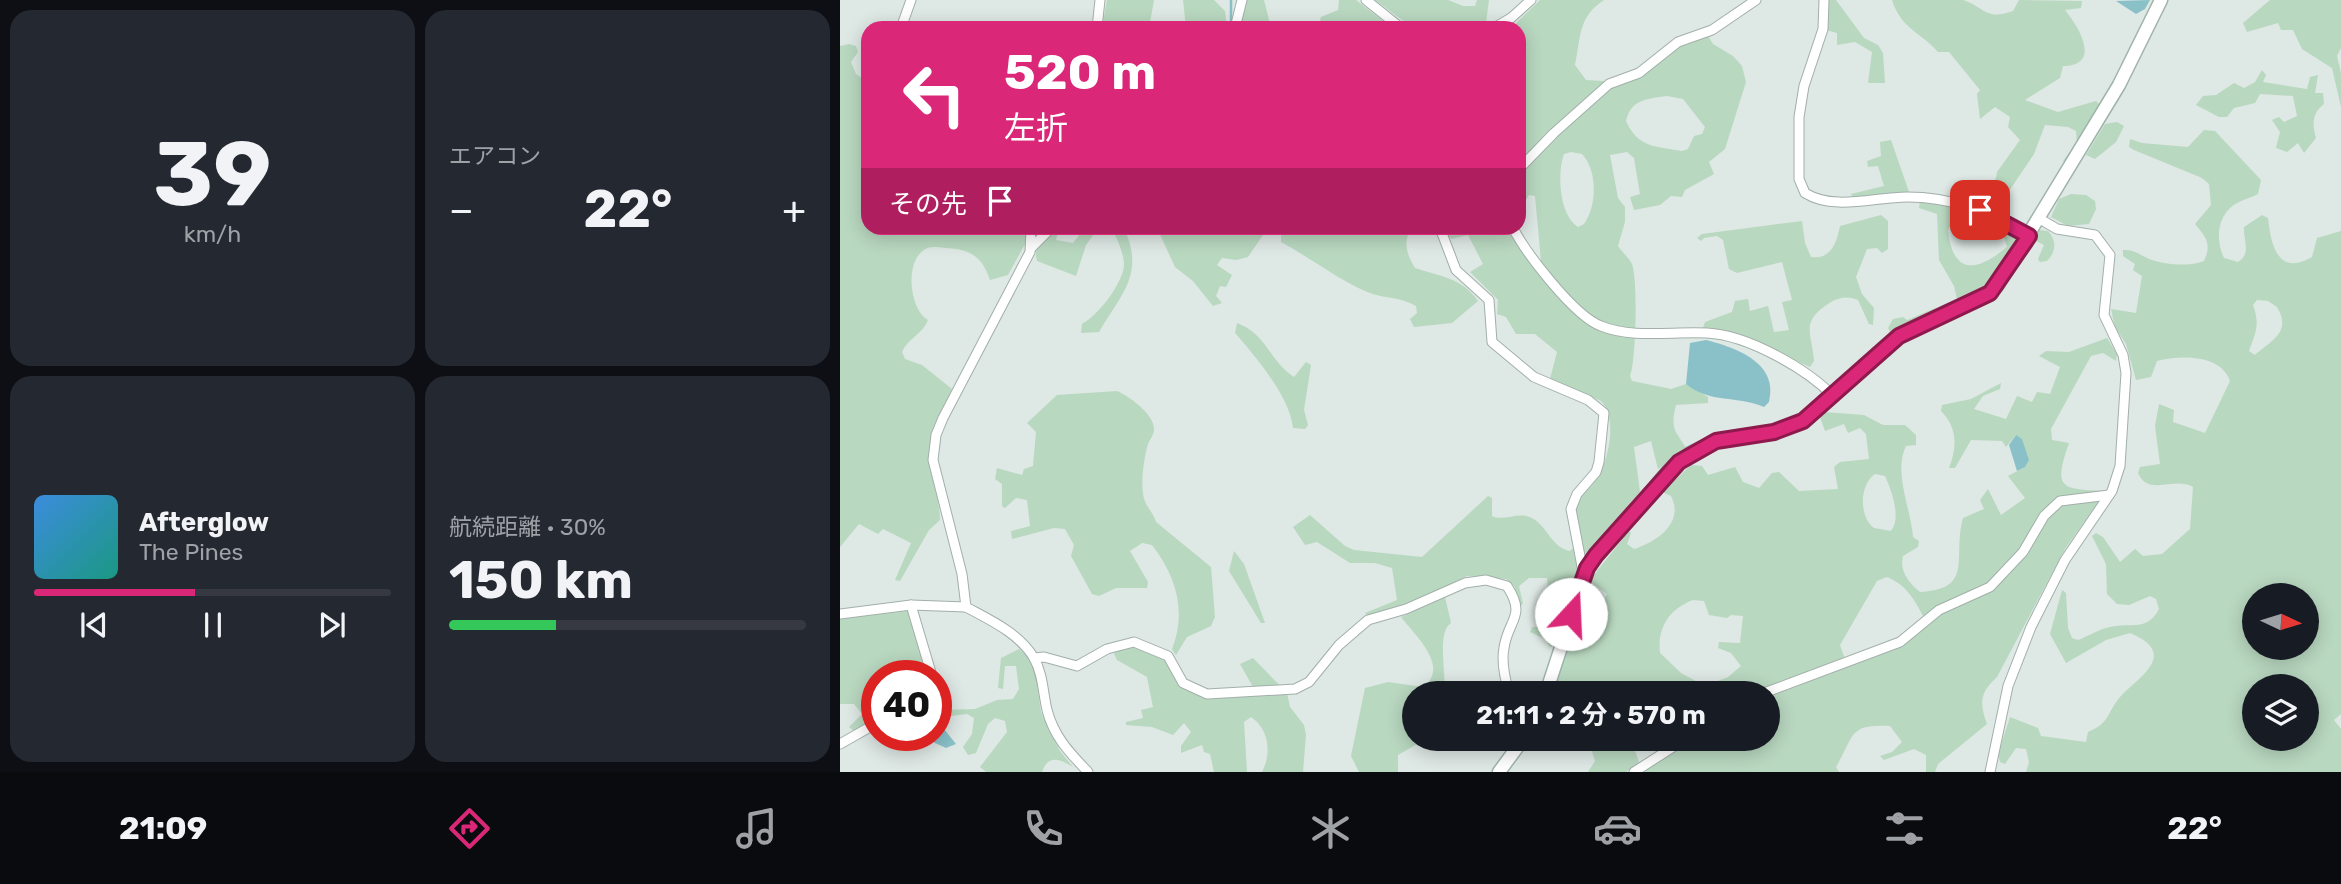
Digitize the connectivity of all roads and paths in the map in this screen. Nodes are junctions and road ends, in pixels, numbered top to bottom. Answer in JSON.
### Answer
{"nodes":[{"id":1,"x":911,"y":0,"type":"edge"},
{"id":2,"x":1100,"y":0,"type":"edge"},
{"id":3,"x":1242,"y":0,"type":"edge"},
{"id":4,"x":1366,"y":0,"type":"edge"},
{"id":5,"x":1531,"y":0,"type":"edge"},
{"id":6,"x":1756,"y":0,"type":"edge"},
{"id":7,"x":1824,"y":0,"type":"edge"},
{"id":8,"x":2161,"y":0,"type":"edge"},
{"id":9,"x":904,"y":21,"type":"edge"},
{"id":10,"x":1098,"y":21,"type":"edge"},
{"id":11,"x":1238,"y":21,"type":"edge"},
{"id":12,"x":1392,"y":21,"type":"edge"},
{"id":13,"x":1506,"y":21,"type":"edge"},
{"id":14,"x":1526,"y":162,"type":"edge"},
{"id":15,"x":2040,"y":219,"type":"junction"},
{"id":16,"x":1031,"y":235,"type":"edge"},
{"id":17,"x":1044,"y":235,"type":"edge"},
{"id":18,"x":1443,"y":235,"type":"edge"},
{"id":19,"x":1518,"y":235,"type":"edge"},
{"id":20,"x":2029,"y":236,"type":"junction"},
{"id":21,"x":1032,"y":247,"type":"junction"},
{"id":22,"x":1833,"y":396,"type":"junction"},
{"id":23,"x":2109,"y":495,"type":"junction"},
{"id":24,"x":1584,"y":577,"type":"junction"},
{"id":25,"x":911,"y":605,"type":"junction"},
{"id":26,"x":966,"y":607,"type":"junction"},
{"id":27,"x":840,"y":614,"type":"edge"},
{"id":28,"x":1034,"y":658,"type":"junction"},
{"id":29,"x":927,"y":660,"type":"edge"},
{"id":30,"x":1507,"y":681,"type":"edge"},
{"id":31,"x":1550,"y":681,"type":"edge"},
{"id":32,"x":1780,"y":686,"type":"edge"},
{"id":33,"x":861,"y":732,"type":"edge"},
{"id":34,"x":840,"y":744,"type":"edge"},
{"id":35,"x":1514,"y":751,"type":"edge"},
{"id":36,"x":1667,"y":751,"type":"edge"},
{"id":37,"x":1088,"y":772,"type":"edge"},
{"id":38,"x":1499,"y":772,"type":"edge"},
{"id":39,"x":1634,"y":772,"type":"edge"},
{"id":40,"x":1990,"y":772,"type":"edge"}],
"edges":[{"from":1,"to":9,"type":"street"},
{"from":2,"to":10,"type":"street"},
{"from":3,"to":11,"type":"street"},
{"from":4,"to":12,"type":"street"},
{"from":5,"to":13,"type":"street"},
{"from":6,"to":14,"type":"street"},
{"from":7,"to":20,"type":"street"},
{"from":8,"to":15,"type":"street"},
{"from":15,"to":20,"type":"street"},
{"from":15,"to":23,"type":"street"},
{"from":16,"to":21,"type":"street"},
{"from":17,"to":21,"type":"street"},
{"from":18,"to":24,"type":"street"},
{"from":19,"to":22,"type":"street"},
{"from":20,"to":22,"type":"street"},
{"from":21,"to":26,"type":"street"},
{"from":22,"to":24,"type":"street"},
{"from":23,"to":32,"type":"street"},
{"from":23,"to":40,"type":"street"},
{"from":24,"to":31,"type":"street"},
{"from":25,"to":26,"type":"street"},
{"from":25,"to":27,"type":"street"},
{"from":25,"to":29,"type":"street"},
{"from":26,"to":28,"type":"street"},
{"from":28,"to":30,"type":"street"},
{"from":28,"to":37,"type":"street"},
{"from":33,"to":34,"type":"street"},
{"from":35,"to":38,"type":"street"},
{"from":36,"to":39,"type":"street"}]}
